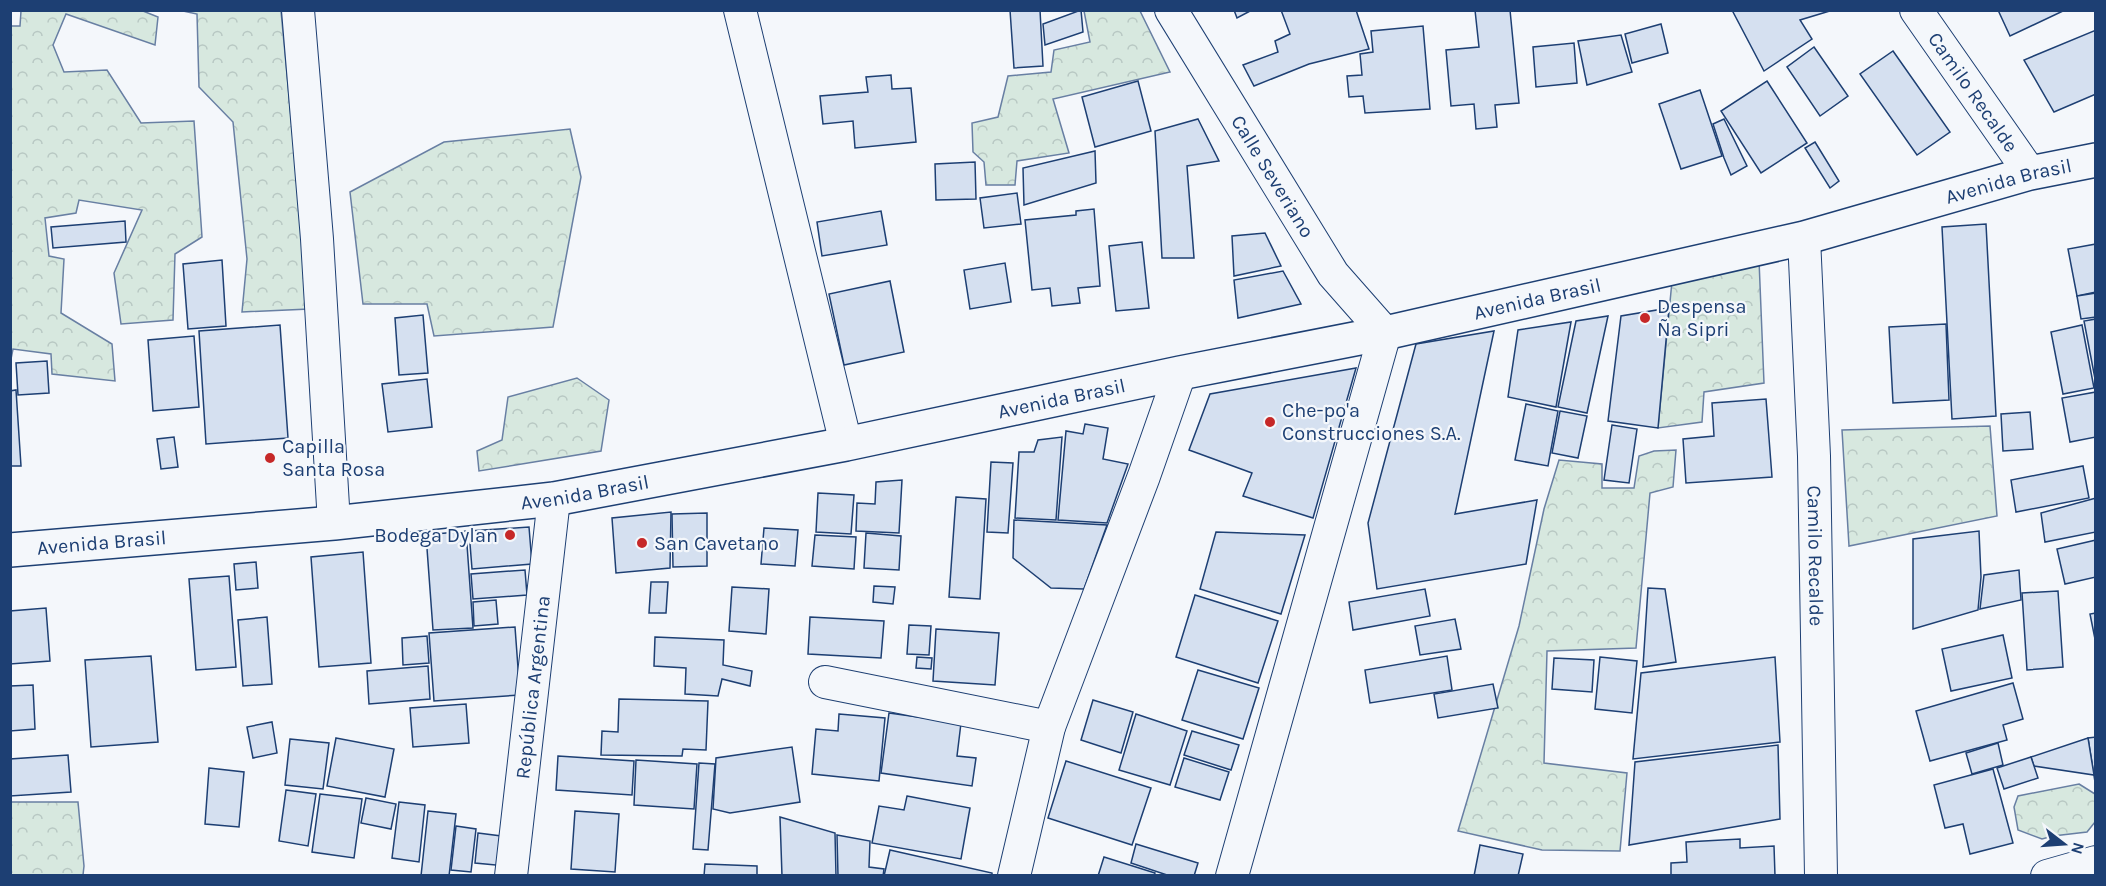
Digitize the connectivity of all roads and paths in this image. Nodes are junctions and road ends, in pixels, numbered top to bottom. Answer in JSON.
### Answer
{"nodes":[{"id":1,"x":298,"y":10,"type":"edge"},
{"id":2,"x":740,"y":10,"type":"edge"},
{"id":3,"x":1171,"y":10,"type":"edge"},
{"id":4,"x":1916,"y":10,"type":"edge"},
{"id":5,"x":2096,"y":160,"type":"edge"},
{"id":6,"x":2030,"y":173,"type":"junction"},
{"id":7,"x":1804,"y":238,"type":"junction"},
{"id":8,"x":1385,"y":333,"type":"junction"},
{"id":9,"x":1180,"y":373,"type":"junction"},
{"id":10,"x":846,"y":444,"type":"junction"},
{"id":11,"x":554,"y":499,"type":"junction"},
{"id":12,"x":334,"y":523,"type":"junction"},
{"id":13,"x":10,"y":550,"type":"edge"},
{"id":14,"x":825,"y":682,"type":"dead end"},
{"id":15,"x":1049,"y":727,"type":"junction"},
{"id":16,"x":2096,"y":862,"type":"edge"},
{"id":17,"x":511,"y":876,"type":"edge"},
{"id":18,"x":1014,"y":876,"type":"edge"},
{"id":19,"x":1232,"y":876,"type":"edge"},
{"id":20,"x":1821,"y":876,"type":"edge"},
{"id":21,"x":2047,"y":876,"type":"edge"}],
"edges":[{"from":1,"to":12,"type":"street"},
{"from":2,"to":10,"type":"street"},
{"from":3,"to":8,"type":"street","name":"Calle Severiano"},
{"from":4,"to":6,"type":"street","name":"Camilo Recalde"},
{"from":5,"to":6,"type":"street","name":"Avenida Brasil"},
{"from":6,"to":7,"type":"street","name":"Avenida Brasil"},
{"from":7,"to":8,"type":"street","name":"Avenida Brasil"},
{"from":7,"to":20,"type":"street","name":"Camilo Recalde"},
{"from":8,"to":9,"type":"street","name":"Avenida Brasil"},
{"from":8,"to":19,"type":"street"},
{"from":9,"to":10,"type":"street","name":"Avenida Brasil"},
{"from":9,"to":15,"type":"street"},
{"from":10,"to":11,"type":"street","name":"Avenida Brasil"},
{"from":11,"to":12,"type":"street","name":"Avenida Brasil"},
{"from":11,"to":17,"type":"street","name":"República Argentina"},
{"from":12,"to":13,"type":"street","name":"Avenida Brasil"},
{"from":14,"to":15,"type":"street"},
{"from":15,"to":18,"type":"street"},
{"from":16,"to":21,"type":"street"}]}
